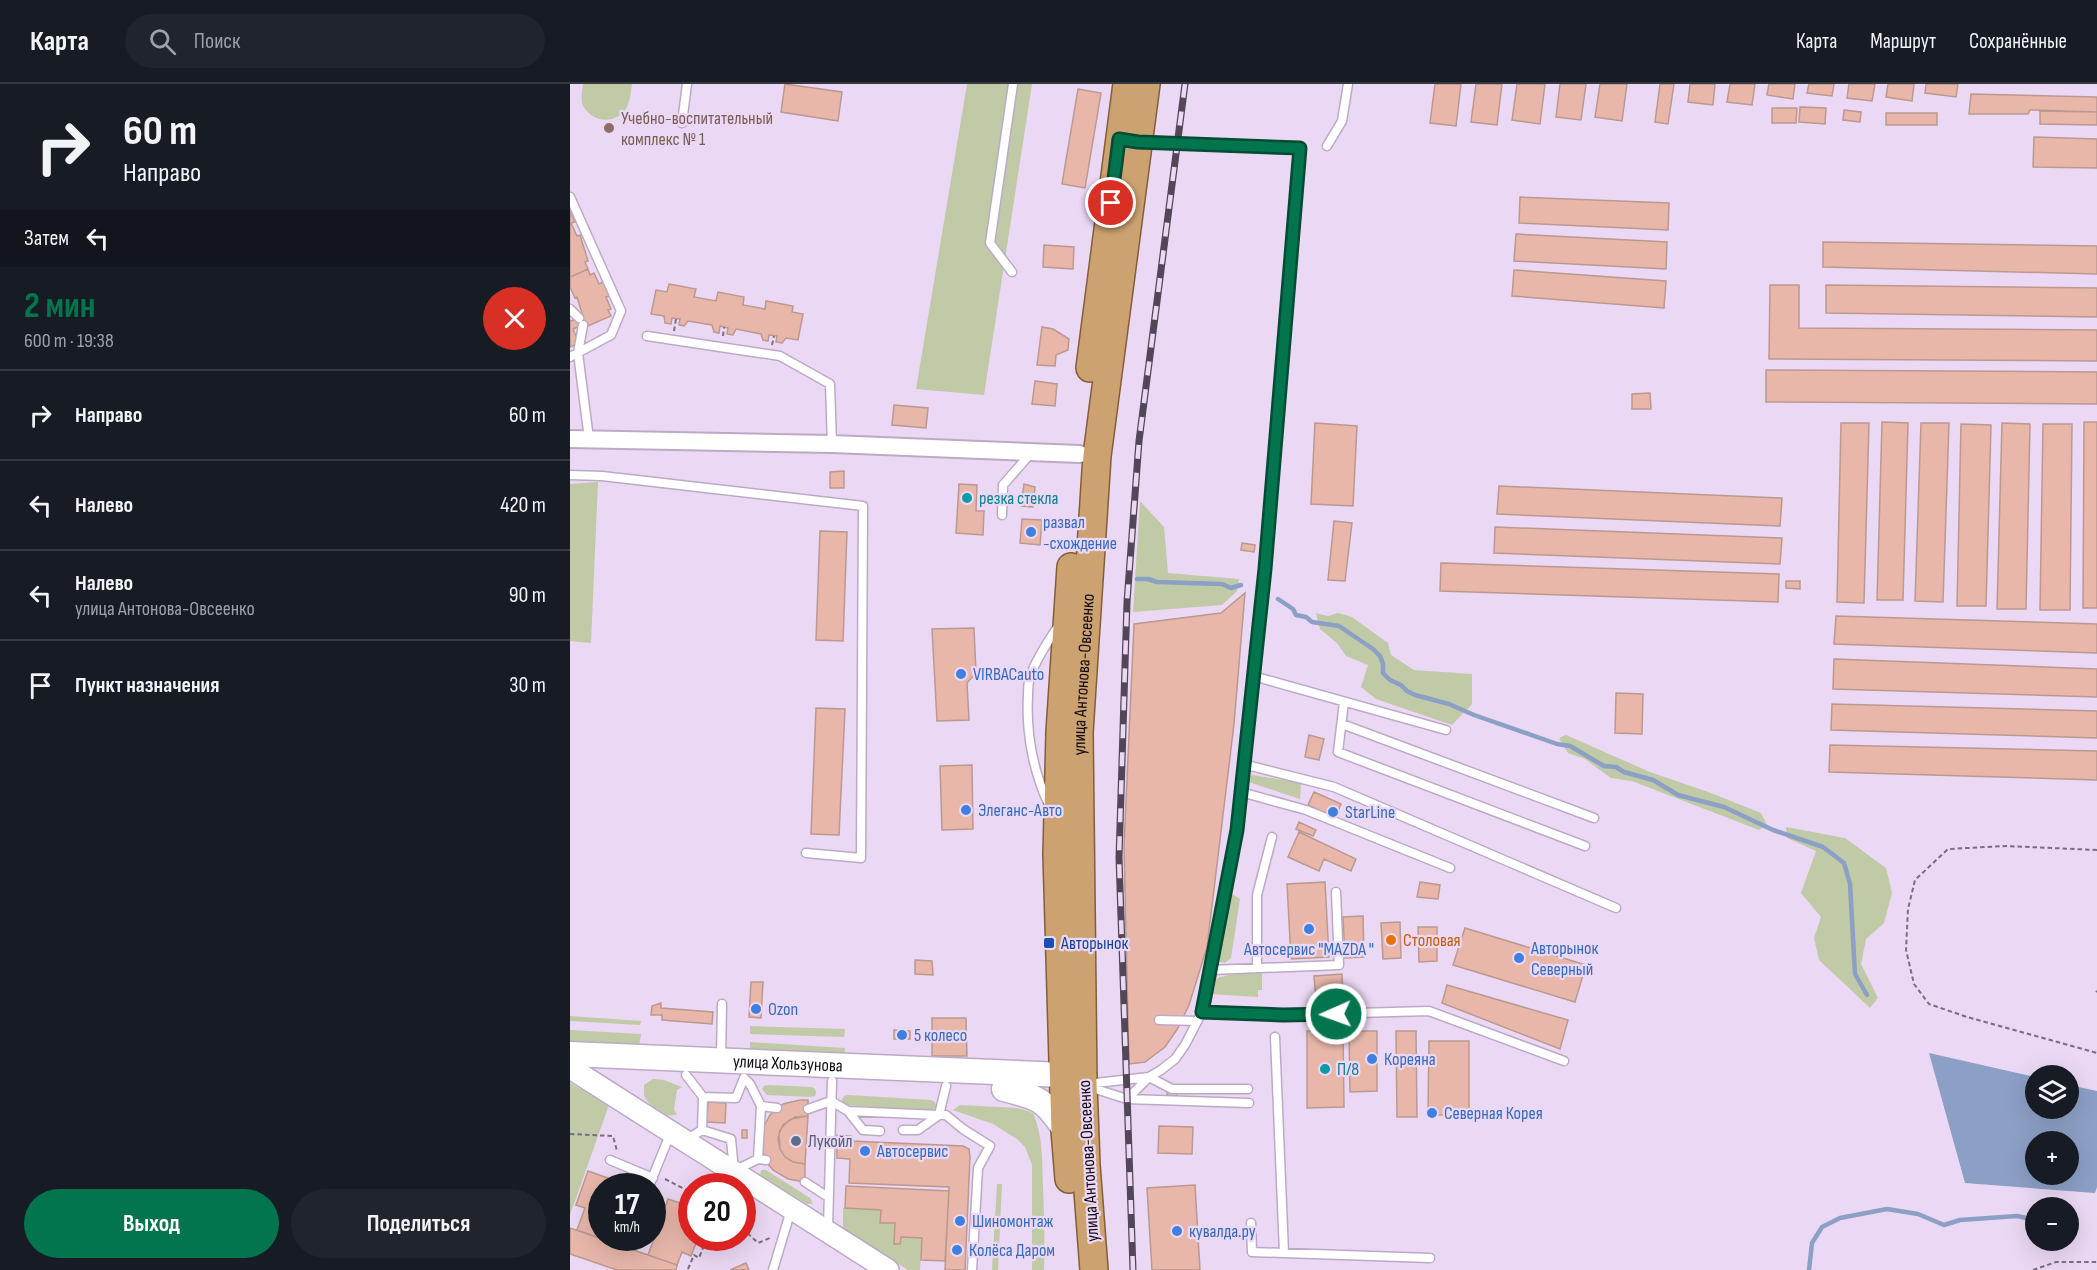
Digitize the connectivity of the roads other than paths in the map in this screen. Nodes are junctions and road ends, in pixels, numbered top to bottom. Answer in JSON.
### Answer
{"nodes":[{"id":1,"x":687,"y":84,"type":"edge"},
{"id":2,"x":1013,"y":84,"type":"edge"},
{"id":3,"x":1127,"y":84,"type":"edge"},
{"id":4,"x":1146,"y":84,"type":"edge"},
{"id":5,"x":1348,"y":84,"type":"edge"},
{"id":6,"x":682,"y":123,"type":"dead end"},
{"id":7,"x":1128,"y":140,"type":"junction"},
{"id":8,"x":1327,"y":146,"type":"dead end"},
{"id":9,"x":570,"y":197,"type":"edge"},
{"id":10,"x":1012,"y":273,"type":"dead end"},
{"id":11,"x":570,"y":309,"type":"edge"},
{"id":12,"x":647,"y":336,"type":"dead end"},
{"id":13,"x":574,"y":355,"type":"edge"},
{"id":14,"x":570,"y":439,"type":"edge"},
{"id":15,"x":589,"y":439,"type":"junction"},
{"id":16,"x":832,"y":444,"type":"junction"},
{"id":17,"x":1032,"y":453,"type":"junction"},
{"id":18,"x":1080,"y":454,"type":"junction"},
{"id":19,"x":570,"y":475,"type":"edge"},
{"id":20,"x":1002,"y":515,"type":"dead end"},
{"id":21,"x":1253,"y":676,"type":"junction"},
{"id":22,"x":1344,"y":702,"type":"junction"},
{"id":23,"x":1342,"y":724,"type":"junction"},
{"id":24,"x":1446,"y":730,"type":"dead end"},
{"id":25,"x":1243,"y":764,"type":"junction"},
{"id":26,"x":1240,"y":792,"type":"junction"},
{"id":27,"x":1594,"y":818,"type":"dead end"},
{"id":28,"x":1272,"y":837,"type":"dead end"},
{"id":29,"x":1585,"y":846,"type":"dead end"},
{"id":30,"x":806,"y":853,"type":"dead end"},
{"id":31,"x":1450,"y":868,"type":"dead end"},
{"id":32,"x":1336,"y":892,"type":"dead end"},
{"id":33,"x":1616,"y":908,"type":"dead end"},
{"id":34,"x":1257,"y":968,"type":"junction"},
{"id":35,"x":1210,"y":970,"type":"junction"},
{"id":36,"x":722,"y":1004,"type":"dead end"},
{"id":37,"x":1202,"y":1012,"type":"junction"},
{"id":38,"x":1159,"y":1020,"type":"dead end"},
{"id":39,"x":1061,"y":1021,"type":"junction"},
{"id":40,"x":1197,"y":1022,"type":"junction"},
{"id":41,"x":1275,"y":1037,"type":"dead end"},
{"id":42,"x":721,"y":1061,"type":"junction"},
{"id":43,"x":1564,"y":1061,"type":"dead end"},
{"id":44,"x":571,"y":1064,"type":"edge"},
{"id":45,"x":603,"y":1064,"type":"junction"},
{"id":46,"x":686,"y":1075,"type":"junction"},
{"id":47,"x":1149,"y":1077,"type":"junction"},
{"id":48,"x":744,"y":1078,"type":"junction"},
{"id":49,"x":1005,"y":1081,"type":"junction"},
{"id":50,"x":1070,"y":1084,"type":"junction"},
{"id":51,"x":946,"y":1086,"type":"junction"},
{"id":52,"x":1248,"y":1089,"type":"dead end"},
{"id":53,"x":831,"y":1091,"type":"junction"},
{"id":54,"x":616,"y":1096,"type":"junction"},
{"id":55,"x":703,"y":1097,"type":"junction"},
{"id":56,"x":1127,"y":1099,"type":"junction"},
{"id":57,"x":1249,"y":1103,"type":"dead end"},
{"id":58,"x":761,"y":1106,"type":"junction"},
{"id":59,"x":777,"y":1108,"type":"dead end"},
{"id":60,"x":808,"y":1109,"type":"dead end"},
{"id":61,"x":848,"y":1111,"type":"junction"},
{"id":62,"x":939,"y":1115,"type":"junction"},
{"id":63,"x":903,"y":1130,"type":"dead end"},
{"id":64,"x":1065,"y":1130,"type":"junction"},
{"id":65,"x":880,"y":1131,"type":"dead end"},
{"id":66,"x":686,"y":1134,"type":"junction"},
{"id":67,"x":610,"y":1160,"type":"dead end"},
{"id":68,"x":734,"y":1171,"type":"junction"},
{"id":69,"x":634,"y":1173,"type":"edge"},
{"id":70,"x":658,"y":1173,"type":"edge"},
{"id":71,"x":805,"y":1182,"type":"dead end"},
{"id":72,"x":828,"y":1197,"type":"junction"},
{"id":73,"x":792,"y":1208,"type":"junction"},
{"id":74,"x":1251,"y":1223,"type":"dead end"},
{"id":75,"x":828,"y":1232,"type":"junction"},
{"id":76,"x":1284,"y":1253,"type":"junction"},
{"id":77,"x":1430,"y":1258,"type":"dead end"},
{"id":78,"x":773,"y":1270,"type":"edge"},
{"id":79,"x":888,"y":1270,"type":"edge"},
{"id":80,"x":972,"y":1270,"type":"edge"},
{"id":81,"x":1076,"y":1270,"type":"edge"},
{"id":82,"x":1095,"y":1270,"type":"edge"}],
"edges":[{"from":1,"to":6,"type":"lane"},
{"from":2,"to":10,"type":"lane"},
{"from":3,"to":7,"type":"highway","name":"улица Антонова-Овсеенко"},
{"from":4,"to":7,"type":"highway","name":"улица Антонова-Овсеенко"},
{"from":5,"to":8,"type":"lane"},
{"from":7,"to":18,"type":"highway","name":"улица Антонова-Овсеенко"},
{"from":7,"to":21,"type":"lane"},
{"from":7,"to":50,"type":"highway","name":"улица Антонова-Овсеенко"},
{"from":9,"to":13,"type":"lane"},
{"from":11,"to":13,"type":"lane"},
{"from":12,"to":16,"type":"lane"},
{"from":13,"to":15,"type":"lane"},
{"from":14,"to":15,"type":"street"},
{"from":15,"to":16,"type":"street"},
{"from":16,"to":17,"type":"street"},
{"from":17,"to":18,"type":"street"},
{"from":17,"to":20,"type":"lane"},
{"from":18,"to":39,"type":"highway","name":"улица Антонова-Овсеенко"},
{"from":19,"to":30,"type":"lane"},
{"from":21,"to":22,"type":"lane"},
{"from":21,"to":25,"type":"lane"},
{"from":22,"to":23,"type":"lane"},
{"from":22,"to":24,"type":"lane"},
{"from":23,"to":27,"type":"lane"},
{"from":23,"to":29,"type":"lane"},
{"from":25,"to":26,"type":"lane"},
{"from":25,"to":33,"type":"lane"},
{"from":26,"to":31,"type":"lane"},
{"from":26,"to":35,"type":"lane"},
{"from":28,"to":34,"type":"lane"},
{"from":32,"to":34,"type":"lane"},
{"from":34,"to":35,"type":"lane"},
{"from":35,"to":37,"type":"lane"},
{"from":36,"to":42,"type":"lane"},
{"from":37,"to":40,"type":"lane"},
{"from":37,"to":43,"type":"lane"},
{"from":38,"to":40,"type":"lane"},
{"from":39,"to":49,"type":"main road","name":"улица Хользунова"},
{"from":39,"to":50,"type":"highway","name":"улица Антонова-Овсеенко"},
{"from":40,"to":47,"type":"lane"},
{"from":41,"to":76,"type":"lane"},
{"from":42,"to":45,"type":"main road","name":"улица Хользунова"},
{"from":42,"to":49,"type":"main road","name":"улица Хользунова"},
{"from":44,"to":45,"type":"main road","name":"улица Хользунова"},
{"from":44,"to":54,"type":"street"},
{"from":45,"to":46,"type":"main road","name":"улица Хользунова"},
{"from":45,"to":54,"type":"street"},
{"from":46,"to":48,"type":"main road","name":"улица Хользунова"},
{"from":46,"to":55,"type":"lane"},
{"from":47,"to":50,"type":"lane"},
{"from":47,"to":52,"type":"lane"},
{"from":47,"to":56,"type":"lane"},
{"from":48,"to":53,"type":"main road","name":"улица Хользунова"},
{"from":48,"to":55,"type":"lane"},
{"from":48,"to":58,"type":"lane"},
{"from":49,"to":50,"type":"main road","name":"улица Хользунова"},
{"from":49,"to":51,"type":"main road","name":"улица Хользунова"},
{"from":49,"to":64,"type":"main road","name":"улица Хользунова"},
{"from":50,"to":56,"type":"lane"},
{"from":50,"to":64,"type":"highway","name":"улица Антонова-Овсеенко"},
{"from":50,"to":82,"type":"highway","name":"улица Антонова-Овсеенко"},
{"from":51,"to":53,"type":"main road","name":"улица Хользунова"},
{"from":51,"to":62,"type":"lane"},
{"from":53,"to":60,"type":"lane"},
{"from":53,"to":61,"type":"lane"},
{"from":53,"to":72,"type":"lane"},
{"from":54,"to":66,"type":"street"},
{"from":55,"to":66,"type":"lane"},
{"from":56,"to":57,"type":"lane"},
{"from":58,"to":59,"type":"lane"},
{"from":58,"to":68,"type":"lane"},
{"from":61,"to":62,"type":"lane"},
{"from":61,"to":65,"type":"lane"},
{"from":62,"to":63,"type":"lane"},
{"from":62,"to":80,"type":"lane"},
{"from":64,"to":81,"type":"highway","name":"улица Антонова-Овсеенко"},
{"from":66,"to":68,"type":"street"},
{"from":66,"to":70,"type":"lane"},
{"from":67,"to":69,"type":"lane"},
{"from":68,"to":73,"type":"street"},
{"from":71,"to":72,"type":"lane"},
{"from":72,"to":75,"type":"lane"},
{"from":73,"to":75,"type":"street"},
{"from":73,"to":78,"type":"lane"},
{"from":74,"to":76,"type":"lane"},
{"from":75,"to":79,"type":"street"},
{"from":76,"to":77,"type":"lane"}]}
